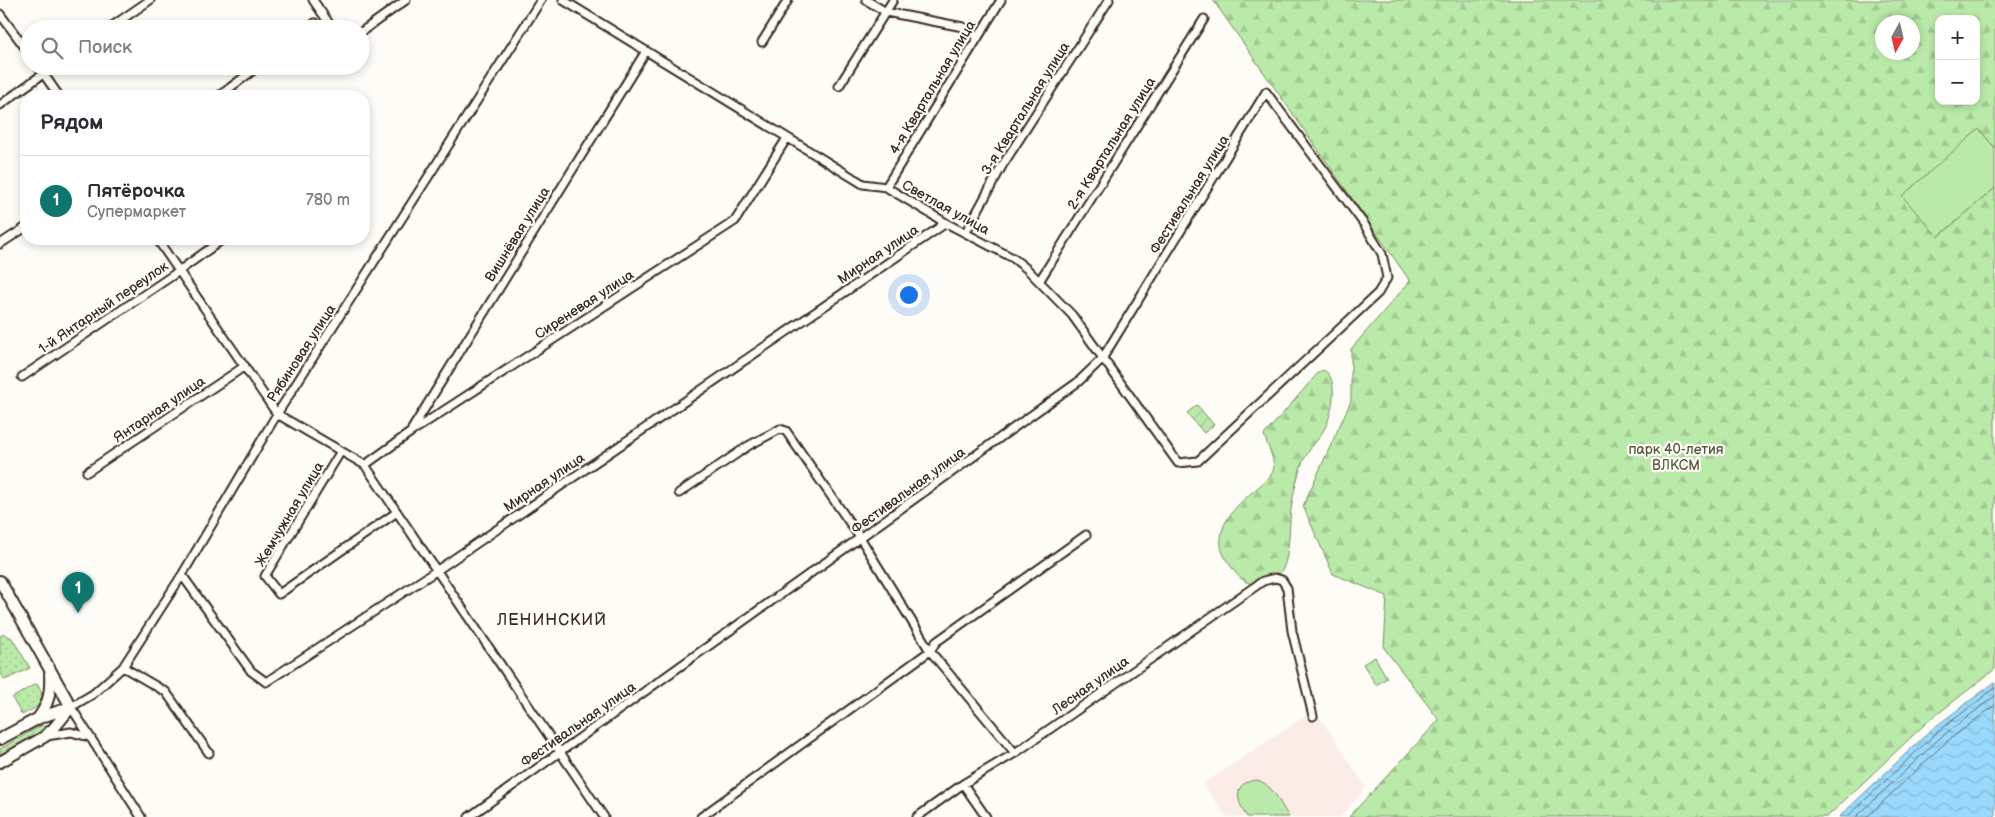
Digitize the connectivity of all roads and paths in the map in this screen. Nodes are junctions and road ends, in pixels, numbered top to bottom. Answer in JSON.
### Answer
{"nodes":[{"id":1,"x":150,"y":0,"type":"edge"},
{"id":2,"x":313,"y":0,"type":"edge"},
{"id":3,"x":406,"y":0,"type":"edge"},
{"id":4,"x":541,"y":0,"type":"edge"},
{"id":5,"x":563,"y":0,"type":"edge"},
{"id":6,"x":788,"y":0,"type":"edge"},
{"id":7,"x":866,"y":0,"type":"edge"},
{"id":8,"x":893,"y":0,"type":"edge"},
{"id":9,"x":1001,"y":0,"type":"edge"},
{"id":10,"x":1109,"y":0,"type":"edge"},
{"id":11,"x":886,"y":12,"type":"junction"},
{"id":12,"x":0,"y":14,"type":"edge"},
{"id":13,"x":1204,"y":19,"type":"dead end"},
{"id":14,"x":121,"y":20,"type":"edge"},
{"id":15,"x":327,"y":20,"type":"edge"},
{"id":16,"x":370,"y":26,"type":"edge"},
{"id":17,"x":977,"y":37,"type":"junction"},
{"id":18,"x":20,"y":42,"type":"edge"},
{"id":19,"x":762,"y":42,"type":"dead end"},
{"id":20,"x":646,"y":51,"type":"junction"},
{"id":21,"x":43,"y":75,"type":"edge"},
{"id":22,"x":45,"y":75,"type":"edge"},
{"id":23,"x":247,"y":75,"type":"edge"},
{"id":24,"x":840,"y":86,"type":"dead end"},
{"id":25,"x":21,"y":90,"type":"edge"},
{"id":26,"x":55,"y":90,"type":"edge"},
{"id":27,"x":227,"y":90,"type":"edge"},
{"id":28,"x":20,"y":91,"type":"edge"},
{"id":29,"x":0,"y":105,"type":"edge"},
{"id":30,"x":788,"y":138,"type":"junction"},
{"id":31,"x":886,"y":187,"type":"junction"},
{"id":32,"x":946,"y":223,"type":"junction"},
{"id":33,"x":20,"y":230,"type":"edge"},
{"id":34,"x":966,"y":232,"type":"junction"},
{"id":35,"x":0,"y":244,"type":"edge"},
{"id":36,"x":161,"y":245,"type":"edge"},
{"id":37,"x":215,"y":245,"type":"edge"},
{"id":38,"x":179,"y":271,"type":"junction"},
{"id":39,"x":1040,"y":280,"type":"junction"},
{"id":40,"x":1102,"y":359,"type":"junction"},
{"id":41,"x":244,"y":366,"type":"junction"},
{"id":42,"x":22,"y":377,"type":"dead end"},
{"id":43,"x":277,"y":414,"type":"junction"},
{"id":44,"x":410,"y":432,"type":"junction"},
{"id":45,"x":340,"y":451,"type":"junction"},
{"id":46,"x":1178,"y":463,"type":"joint"},
{"id":47,"x":365,"y":465,"type":"junction"},
{"id":48,"x":87,"y":472,"type":"dead end"},
{"id":49,"x":679,"y":493,"type":"dead end"},
{"id":50,"x":396,"y":512,"type":"junction"},
{"id":51,"x":1086,"y":535,"type":"dead end"},
{"id":52,"x":861,"y":539,"type":"junction"},
{"id":53,"x":436,"y":571,"type":"junction"},
{"id":54,"x":182,"y":575,"type":"junction"},
{"id":55,"x":0,"y":581,"type":"edge"},
{"id":56,"x":930,"y":651,"type":"junction"},
{"id":57,"x":123,"y":667,"type":"junction"},
{"id":58,"x":50,"y":670,"type":"junction"},
{"id":59,"x":71,"y":707,"type":"junction"},
{"id":60,"x":1313,"y":716,"type":"dead end"},
{"id":61,"x":38,"y":718,"type":"junction"},
{"id":62,"x":44,"y":737,"type":"junction"},
{"id":63,"x":89,"y":737,"type":"junction"},
{"id":64,"x":0,"y":739,"type":"edge"},
{"id":65,"x":1015,"y":752,"type":"junction"},
{"id":66,"x":209,"y":753,"type":"dead end"},
{"id":67,"x":560,"y":753,"type":"junction"},
{"id":68,"x":0,"y":762,"type":"edge"},
{"id":69,"x":963,"y":784,"type":"junction"},
{"id":70,"x":142,"y":817,"type":"edge"},
{"id":71,"x":469,"y":817,"type":"edge"},
{"id":72,"x":604,"y":817,"type":"edge"},
{"id":73,"x":701,"y":817,"type":"edge"},
{"id":74,"x":917,"y":817,"type":"edge"},
{"id":75,"x":986,"y":817,"type":"edge"}],
"edges":[{"from":1,"to":14,"type":"street"},
{"from":2,"to":15,"type":"street"},
{"from":3,"to":16,"type":"street"},
{"from":4,"to":43,"type":"street","name":"Рябиновая улица"},
{"from":5,"to":20,"type":"street","name":"Светлая улица"},
{"from":6,"to":19,"type":"street"},
{"from":7,"to":11,"type":"street"},
{"from":8,"to":11,"type":"street"},
{"from":9,"to":17,"type":"street","name":"4-я Квартальная улица"},
{"from":10,"to":34,"type":"street","name":"3-я Квартальная улица"},
{"from":11,"to":17,"type":"street"},
{"from":11,"to":24,"type":"street"},
{"from":12,"to":18,"type":"street"},
{"from":13,"to":39,"type":"street","name":"2-я Квартальная улица"},
{"from":17,"to":31,"type":"street","name":"4-я Квартальная улица"},
{"from":20,"to":30,"type":"street","name":"Светлая улица"},
{"from":20,"to":44,"type":"street","name":"Вишнёвая улица"},
{"from":21,"to":25,"type":"street"},
{"from":22,"to":26,"type":"street"},
{"from":23,"to":27,"type":"street"},
{"from":28,"to":29,"type":"street"},
{"from":30,"to":31,"type":"street","name":"Светлая улица"},
{"from":30,"to":44,"type":"street","name":"Сиреневая улица"},
{"from":31,"to":32,"type":"street","name":"Светлая улица"},
{"from":32,"to":34,"type":"street","name":"Светлая улица"},
{"from":32,"to":53,"type":"street","name":"Мирная улица"},
{"from":33,"to":35,"type":"street"},
{"from":34,"to":39,"type":"street","name":"Светлая улица"},
{"from":36,"to":38,"type":"street"},
{"from":37,"to":38,"type":"street","name":"1-й Янтарный переулок"},
{"from":38,"to":41,"type":"street"},
{"from":38,"to":42,"type":"street","name":"1-й Янтарный переулок"},
{"from":39,"to":40,"type":"street","name":"Светлая улица"},
{"from":40,"to":46,"type":"street","name":"Светлая улица"},
{"from":40,"to":46,"type":"street","name":"Фестивальная улица"},
{"from":40,"to":52,"type":"street","name":"Фестивальная улица"},
{"from":41,"to":43,"type":"street"},
{"from":41,"to":48,"type":"street","name":"Янтарная улица"},
{"from":43,"to":45,"type":"street"},
{"from":43,"to":54,"type":"street","name":"Рябиновая улица"},
{"from":44,"to":47,"type":"street","name":"Сиреневая улица"},
{"from":45,"to":47,"type":"street"},
{"from":45,"to":50,"type":"street","name":"Жемчужная улица"},
{"from":47,"to":50,"type":"street"},
{"from":49,"to":52,"type":"street"},
{"from":50,"to":53,"type":"street"},
{"from":51,"to":56,"type":"street"},
{"from":52,"to":56,"type":"street"},
{"from":52,"to":67,"type":"street","name":"Фестивальная улица"},
{"from":53,"to":54,"type":"street","name":"Мирная улица"},
{"from":53,"to":67,"type":"street"},
{"from":54,"to":57,"type":"street","name":"Рябиновая улица"},
{"from":55,"to":58,"type":"main road"},
{"from":56,"to":65,"type":"street"},
{"from":56,"to":73,"type":"street"},
{"from":57,"to":59,"type":"street","name":"Рябиновая улица"},
{"from":57,"to":66,"type":"street"},
{"from":58,"to":59,"type":"main road"},
{"from":58,"to":61,"type":"main road"},
{"from":59,"to":61,"type":"main road"},
{"from":59,"to":62,"type":"main road"},
{"from":59,"to":63,"type":"street"},
{"from":60,"to":65,"type":"street","name":"Лесная улица"},
{"from":61,"to":64,"type":"main road"},
{"from":62,"to":63,"type":"street"},
{"from":62,"to":68,"type":"main road"},
{"from":63,"to":70,"type":"street"},
{"from":65,"to":69,"type":"street","name":"Лесная улица"},
{"from":67,"to":71,"type":"street","name":"Фестивальная улица"},
{"from":67,"to":72,"type":"street"},
{"from":69,"to":74,"type":"street","name":"Лесная улица"},
{"from":69,"to":75,"type":"street"}]}
